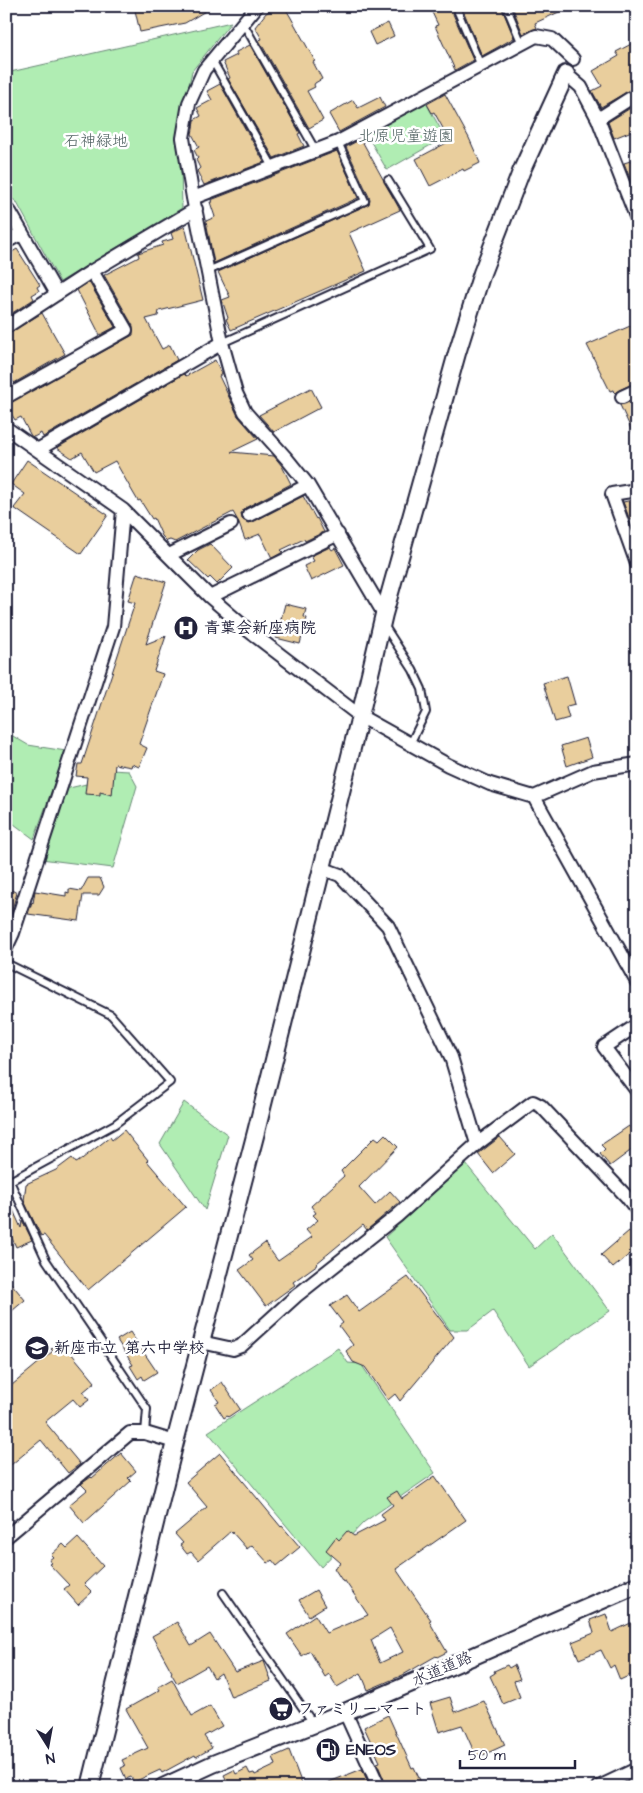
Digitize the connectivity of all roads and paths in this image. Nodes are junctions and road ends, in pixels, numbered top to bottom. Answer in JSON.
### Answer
{"nodes":[{"id":1,"x":257,"y":6,"type":"edge"},
{"id":2,"x":506,"y":6,"type":"edge"},
{"id":3,"x":458,"y":12,"type":"dead end"},
{"id":4,"x":243,"y":23,"type":"junction"},
{"id":5,"x":522,"y":44,"type":"junction"},
{"id":6,"x":573,"y":59,"type":"dead end"},
{"id":7,"x":212,"y":60,"type":"junction"},
{"id":8,"x":481,"y":66,"type":"junction"},
{"id":9,"x":566,"y":74,"type":"joint"},
{"id":10,"x":637,"y":94,"type":"edge"},
{"id":11,"x":598,"y":119,"type":"junction"},
{"id":12,"x":338,"y":142,"type":"junction"},
{"id":13,"x":316,"y":151,"type":"junction"},
{"id":14,"x":273,"y":167,"type":"junction"},
{"id":15,"x":388,"y":180,"type":"dead end"},
{"id":16,"x":195,"y":204,"type":"junction"},
{"id":17,"x":10,"y":212,"type":"dead end"},
{"id":18,"x":637,"y":218,"type":"edge"},
{"id":19,"x":22,"y":233,"type":"junction"},
{"id":20,"x":6,"y":242,"type":"edge"},
{"id":21,"x":92,"y":271,"type":"junction"},
{"id":22,"x":208,"y":271,"type":"junction"},
{"id":23,"x":57,"y":294,"type":"junction"},
{"id":24,"x":6,"y":327,"type":"edge"},
{"id":25,"x":222,"y":343,"type":"junction"},
{"id":26,"x":637,"y":390,"type":"edge"},
{"id":27,"x":622,"y":396,"type":"dead end"},
{"id":28,"x":6,"y":397,"type":"edge"},
{"id":29,"x":6,"y":428,"type":"edge"},
{"id":30,"x":39,"y":449,"type":"junction"},
{"id":31,"x":308,"y":485,"type":"junction"},
{"id":32,"x":637,"y":490,"type":"edge"},
{"id":33,"x":123,"y":510,"type":"junction"},
{"id":34,"x":249,"y":515,"type":"dead end"},
{"id":35,"x":231,"y":524,"type":"dead end"},
{"id":36,"x":338,"y":534,"type":"junction"},
{"id":37,"x":169,"y":555,"type":"junction"},
{"id":38,"x":637,"y":564,"type":"edge"},
{"id":39,"x":210,"y":597,"type":"junction"},
{"id":40,"x":383,"y":618,"type":"junction"},
{"id":41,"x":360,"y":716,"type":"junction"},
{"id":42,"x":410,"y":744,"type":"junction"},
{"id":43,"x":637,"y":764,"type":"edge"},
{"id":44,"x":534,"y":797,"type":"junction"},
{"id":45,"x":321,"y":868,"type":"junction"},
{"id":46,"x":6,"y":948,"type":"edge"},
{"id":47,"x":6,"y":963,"type":"edge"},
{"id":48,"x":637,"y":982,"type":"edge"},
{"id":49,"x":637,"y":1025,"type":"edge"},
{"id":50,"x":637,"y":1091,"type":"edge"},
{"id":51,"x":477,"y":1144,"type":"junction"},
{"id":52,"x":637,"y":1210,"type":"edge"},
{"id":53,"x":200,"y":1342,"type":"junction"},
{"id":54,"x":145,"y":1432,"type":"junction"},
{"id":55,"x":175,"y":1442,"type":"junction"},
{"id":56,"x":6,"y":1537,"type":"edge"},
{"id":57,"x":637,"y":1585,"type":"edge"},
{"id":58,"x":223,"y":1593,"type":"dead end"},
{"id":59,"x":345,"y":1712,"type":"junction"},
{"id":60,"x":313,"y":1723,"type":"junction"},
{"id":61,"x":637,"y":1769,"type":"edge"},
{"id":62,"x":90,"y":1787,"type":"edge"},
{"id":63,"x":163,"y":1787,"type":"edge"},
{"id":64,"x":379,"y":1787,"type":"edge"},
{"id":65,"x":599,"y":1787,"type":"edge"}],
"edges":[{"from":1,"to":4,"type":"street"},
{"from":2,"to":5,"type":"lane"},
{"from":3,"to":8,"type":"lane"},
{"from":4,"to":7,"type":"street"},
{"from":4,"to":13,"type":"lane"},
{"from":5,"to":6,"type":"street"},
{"from":5,"to":8,"type":"street"},
{"from":7,"to":14,"type":"lane"},
{"from":7,"to":16,"type":"street"},
{"from":8,"to":12,"type":"street"},
{"from":9,"to":11,"type":"street"},
{"from":9,"to":40,"type":"street"},
{"from":10,"to":11,"type":"street"},
{"from":11,"to":18,"type":"street"},
{"from":12,"to":13,"type":"street"},
{"from":12,"to":22,"type":"lane"},
{"from":13,"to":14,"type":"street"},
{"from":14,"to":16,"type":"street"},
{"from":15,"to":25,"type":"lane"},
{"from":16,"to":21,"type":"street"},
{"from":16,"to":22,"type":"street"},
{"from":17,"to":19,"type":"street"},
{"from":19,"to":20,"type":"street"},
{"from":19,"to":23,"type":"street"},
{"from":21,"to":23,"type":"street"},
{"from":21,"to":28,"type":"street"},
{"from":22,"to":25,"type":"street"},
{"from":23,"to":24,"type":"street"},
{"from":25,"to":30,"type":"street"},
{"from":25,"to":31,"type":"street"},
{"from":26,"to":27,"type":"street"},
{"from":29,"to":30,"type":"street"},
{"from":30,"to":33,"type":"street"},
{"from":31,"to":34,"type":"street"},
{"from":31,"to":36,"type":"street"},
{"from":32,"to":38,"type":"street"},
{"from":33,"to":37,"type":"street"},
{"from":33,"to":46,"type":"street"},
{"from":35,"to":37,"type":"street"},
{"from":36,"to":39,"type":"street"},
{"from":36,"to":40,"type":"street"},
{"from":37,"to":39,"type":"street"},
{"from":39,"to":41,"type":"street"},
{"from":40,"to":41,"type":"street"},
{"from":40,"to":42,"type":"lane"},
{"from":41,"to":42,"type":"street"},
{"from":41,"to":45,"type":"street"},
{"from":42,"to":44,"type":"street"},
{"from":43,"to":44,"type":"street"},
{"from":44,"to":48,"type":"street"},
{"from":45,"to":51,"type":"street"},
{"from":45,"to":53,"type":"street"},
{"from":47,"to":54,"type":"lane"},
{"from":49,"to":50,"type":"street"},
{"from":51,"to":52,"type":"street"},
{"from":51,"to":53,"type":"street"},
{"from":53,"to":55,"type":"street"},
{"from":54,"to":55,"type":"street"},
{"from":54,"to":56,"type":"street"},
{"from":55,"to":62,"type":"street"},
{"from":57,"to":59,"type":"street","name":"水道道路"},
{"from":58,"to":60,"type":"lane"},
{"from":59,"to":60,"type":"street","name":"水道道路"},
{"from":59,"to":64,"type":"street"},
{"from":60,"to":63,"type":"street","name":"水道道路"},
{"from":61,"to":65,"type":"street"}]}
